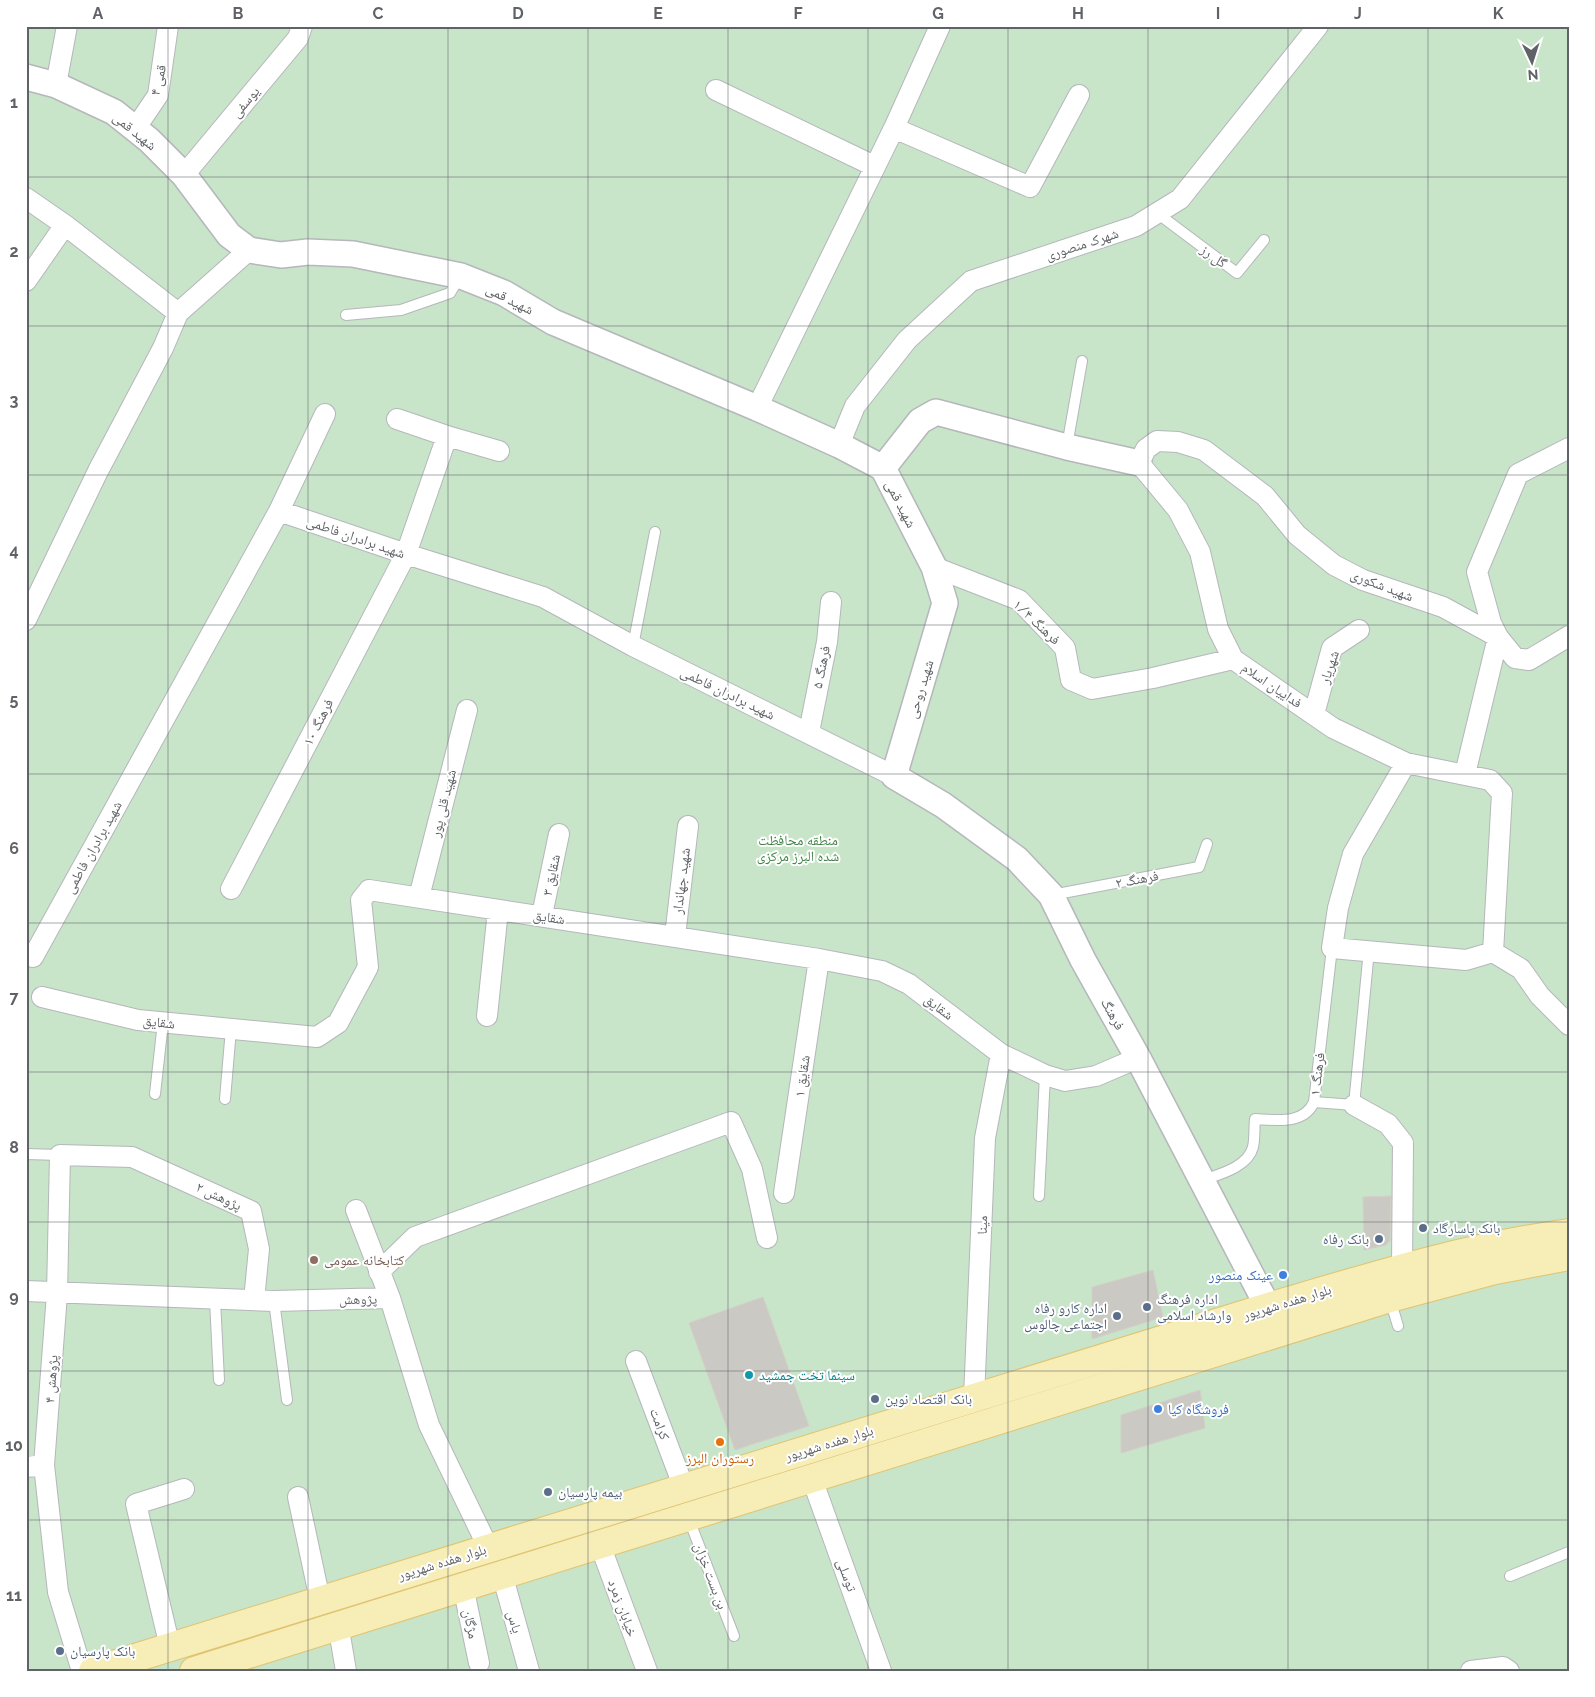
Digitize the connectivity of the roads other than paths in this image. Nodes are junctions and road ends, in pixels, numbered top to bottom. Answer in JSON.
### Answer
{"nodes":[{"id":1,"x":67,"y":26,"type":"edge"},
{"id":2,"x":168,"y":26,"type":"edge"},
{"id":3,"x":302,"y":26,"type":"edge"},
{"id":4,"x":940,"y":26,"type":"edge"},
{"id":5,"x":1318,"y":26,"type":"edge"},
{"id":6,"x":26,"y":77,"type":"edge"},
{"id":7,"x":56,"y":85,"type":"junction"},
{"id":8,"x":716,"y":90,"type":"dead end"},
{"id":9,"x":1079,"y":95,"type":"dead end"},
{"id":10,"x":894,"y":128,"type":"junction"},
{"id":11,"x":135,"y":129,"type":"junction"},
{"id":12,"x":874,"y":166,"type":"junction"},
{"id":13,"x":184,"y":175,"type":"junction"},
{"id":14,"x":26,"y":198,"type":"edge"},
{"id":15,"x":1157,"y":213,"type":"junction"},
{"id":16,"x":65,"y":225,"type":"junction"},
{"id":17,"x":1264,"y":240,"type":"dead end"},
{"id":18,"x":249,"y":250,"type":"junction"},
{"id":19,"x":461,"y":276,"type":"junction"},
{"id":20,"x":26,"y":282,"type":"edge"},
{"id":21,"x":178,"y":313,"type":"junction"},
{"id":22,"x":346,"y":315,"type":"dead end"},
{"id":23,"x":1082,"y":361,"type":"dead end"},
{"id":24,"x":757,"y":408,"type":"junction"},
{"id":25,"x":325,"y":414,"type":"dead end"},
{"id":26,"x":397,"y":419,"type":"dead end"},
{"id":27,"x":447,"y":436,"type":"junction"},
{"id":28,"x":839,"y":445,"type":"junction"},
{"id":29,"x":1067,"y":447,"type":"junction"},
{"id":30,"x":1569,"y":448,"type":"edge"},
{"id":31,"x":499,"y":451,"type":"dead end"},
{"id":32,"x":1139,"y":463,"type":"junction"},
{"id":33,"x":883,"y":468,"type":"junction"},
{"id":34,"x":280,"y":511,"type":"junction"},
{"id":35,"x":655,"y":532,"type":"dead end"},
{"id":36,"x":406,"y":554,"type":"junction"},
{"id":37,"x":934,"y":567,"type":"junction"},
{"id":38,"x":831,"y":602,"type":"dead end"},
{"id":39,"x":945,"y":602,"type":"joint"},
{"id":40,"x":26,"y":620,"type":"edge"},
{"id":41,"x":1358,"y":630,"type":"dead end"},
{"id":42,"x":1569,"y":636,"type":"edge"},
{"id":43,"x":1498,"y":637,"type":"junction"},
{"id":44,"x":632,"y":646,"type":"junction"},
{"id":45,"x":1233,"y":658,"type":"junction"},
{"id":46,"x":467,"y":710,"type":"dead end"},
{"id":47,"x":1314,"y":714,"type":"junction"},
{"id":48,"x":809,"y":732,"type":"junction"},
{"id":49,"x":1406,"y":763,"type":"junction"},
{"id":50,"x":1465,"y":774,"type":"junction"},
{"id":51,"x":894,"y":776,"type":"junction"},
{"id":52,"x":688,"y":826,"type":"dead end"},
{"id":53,"x":559,"y":834,"type":"dead end"},
{"id":54,"x":1207,"y":844,"type":"dead end"},
{"id":55,"x":231,"y":889,"type":"dead end"},
{"id":56,"x":1051,"y":895,"type":"junction"},
{"id":57,"x":419,"y":897,"type":"junction"},
{"id":58,"x":498,"y":910,"type":"junction"},
{"id":59,"x":542,"y":915,"type":"junction"},
{"id":60,"x":675,"y":936,"type":"junction"},
{"id":61,"x":1332,"y":948,"type":"junction"},
{"id":62,"x":1369,"y":950,"type":"junction"},
{"id":63,"x":1493,"y":952,"type":"junction"},
{"id":64,"x":33,"y":957,"type":"dead end"},
{"id":65,"x":819,"y":958,"type":"junction"},
{"id":66,"x":42,"y":997,"type":"dead end"},
{"id":67,"x":487,"y":1016,"type":"dead end"},
{"id":68,"x":163,"y":1022,"type":"junction"},
{"id":69,"x":1569,"y":1025,"type":"edge"},
{"id":70,"x":231,"y":1029,"type":"junction"},
{"id":71,"x":1000,"y":1054,"type":"junction"},
{"id":72,"x":1138,"y":1058,"type":"junction"},
{"id":73,"x":1045,"y":1075,"type":"junction"},
{"id":74,"x":155,"y":1094,"type":"dead end"},
{"id":75,"x":224,"y":1099,"type":"dead end"},
{"id":76,"x":1314,"y":1102,"type":"junction"},
{"id":77,"x":1354,"y":1105,"type":"junction"},
{"id":78,"x":26,"y":1154,"type":"edge"},
{"id":79,"x":60,"y":1155,"type":"junction"},
{"id":80,"x":1203,"y":1180,"type":"junction"},
{"id":81,"x":784,"y":1193,"type":"dead end"},
{"id":82,"x":1039,"y":1196,"type":"dead end"},
{"id":83,"x":356,"y":1210,"type":"dead end"},
{"id":84,"x":1569,"y":1233,"type":"edge"},
{"id":85,"x":767,"y":1238,"type":"dead end"},
{"id":86,"x":1569,"y":1256,"type":"edge"},
{"id":87,"x":379,"y":1272,"type":"junction"},
{"id":88,"x":1392,"y":1280,"type":"junction"},
{"id":89,"x":26,"y":1291,"type":"edge"},
{"id":90,"x":58,"y":1294,"type":"junction"},
{"id":91,"x":390,"y":1298,"type":"junction"},
{"id":92,"x":215,"y":1300,"type":"junction"},
{"id":93,"x":254,"y":1300,"type":"junction"},
{"id":94,"x":274,"y":1301,"type":"junction"},
{"id":95,"x":1268,"y":1307,"type":"junction"},
{"id":96,"x":1398,"y":1326,"type":"dead end"},
{"id":97,"x":636,"y":1361,"type":"dead end"},
{"id":98,"x":219,"y":1380,"type":"dead end"},
{"id":99,"x":974,"y":1398,"type":"junction"},
{"id":100,"x":287,"y":1400,"type":"dead end"},
{"id":101,"x":35,"y":1466,"type":"edge"},
{"id":102,"x":812,"y":1478,"type":"junction"},
{"id":103,"x":684,"y":1488,"type":"junction"},
{"id":104,"x":184,"y":1490,"type":"dead end"},
{"id":105,"x":298,"y":1497,"type":"dead end"},
{"id":106,"x":688,"y":1516,"type":"junction"},
{"id":107,"x":600,"y":1544,"type":"junction"},
{"id":108,"x":488,"y":1547,"type":"junction"},
{"id":109,"x":1569,"y":1552,"type":"edge"},
{"id":110,"x":502,"y":1574,"type":"junction"},
{"id":111,"x":1510,"y":1576,"type":"dead end"},
{"id":112,"x":463,"y":1586,"type":"junction"},
{"id":113,"x":320,"y":1600,"type":"junction"},
{"id":114,"x":338,"y":1624,"type":"junction"},
{"id":115,"x":734,"y":1636,"type":"dead end"},
{"id":116,"x":206,"y":1637,"type":"junction"},
{"id":117,"x":170,"y":1647,"type":"junction"},
{"id":118,"x":479,"y":1663,"type":"dead end"},
{"id":119,"x":205,"y":1668,"type":"edge"},
{"id":120,"x":82,"y":1671,"type":"edge"},
{"id":121,"x":93,"y":1671,"type":"edge"},
{"id":122,"x":346,"y":1671,"type":"edge"},
{"id":123,"x":529,"y":1671,"type":"edge"},
{"id":124,"x":646,"y":1671,"type":"edge"},
{"id":125,"x":881,"y":1671,"type":"edge"},
{"id":126,"x":1471,"y":1671,"type":"edge"},
{"id":127,"x":1509,"y":1671,"type":"edge"}],
"edges":[{"from":1,"to":7,"type":"street"},
{"from":2,"to":11,"type":"street","name":"قمی ۴"},
{"from":3,"to":13,"type":"street","name":"یوسفی"},
{"from":4,"to":10,"type":"street"},
{"from":5,"to":15,"type":"street","name":"شهرک منصوری"},
{"from":6,"to":7,"type":"street","name":"شهید قمی"},
{"from":7,"to":11,"type":"street","name":"شهید قمی"},
{"from":8,"to":12,"type":"street"},
{"from":9,"to":10,"type":"street"},
{"from":10,"to":12,"type":"street"},
{"from":11,"to":13,"type":"street","name":"شهید قمی"},
{"from":12,"to":24,"type":"street"},
{"from":13,"to":18,"type":"street","name":"شهید قمی"},
{"from":14,"to":16,"type":"street"},
{"from":15,"to":17,"type":"lane","name":"گل رز"},
{"from":15,"to":28,"type":"street","name":"شهرک منصوری"},
{"from":16,"to":20,"type":"street"},
{"from":16,"to":21,"type":"street"},
{"from":18,"to":19,"type":"street","name":"شهید قمی"},
{"from":18,"to":21,"type":"street"},
{"from":19,"to":22,"type":"lane"},
{"from":19,"to":24,"type":"street","name":"شهید قمی"},
{"from":21,"to":40,"type":"street"},
{"from":23,"to":29,"type":"lane"},
{"from":24,"to":28,"type":"street","name":"شهید قمی"},
{"from":25,"to":34,"type":"street"},
{"from":26,"to":27,"type":"street"},
{"from":27,"to":31,"type":"street"},
{"from":27,"to":36,"type":"street","name":"فرهنگ ۱۰"},
{"from":28,"to":33,"type":"street","name":"شهید قمی"},
{"from":29,"to":32,"type":"street"},
{"from":29,"to":33,"type":"street"},
{"from":30,"to":43,"type":"street"},
{"from":32,"to":43,"type":"street","name":"شهید شکوری"},
{"from":32,"to":45,"type":"street","name":"فداییان اسلام"},
{"from":33,"to":37,"type":"street","name":"شهید قمی"},
{"from":34,"to":36,"type":"street","name":"شهید برادران فاطمی"},
{"from":34,"to":64,"type":"street","name":"شهید برادران فاطمی"},
{"from":35,"to":44,"type":"lane"},
{"from":36,"to":44,"type":"street","name":"شهید برادران فاطمی"},
{"from":36,"to":55,"type":"street","name":"فرهنگ ۱۰"},
{"from":37,"to":39,"type":"street","name":"شهید قمی"},
{"from":37,"to":45,"type":"street","name":"فرهنگ ۱/۴"},
{"from":38,"to":48,"type":"street","name":"فرهنگ ۵"},
{"from":39,"to":51,"type":"street","name":"شهید روحی"},
{"from":41,"to":47,"type":"street","name":"شهریار"},
{"from":42,"to":43,"type":"street","name":"شهید شکوری"},
{"from":43,"to":50,"type":"street"},
{"from":44,"to":48,"type":"street","name":"شهید برادران فاطمی"},
{"from":45,"to":47,"type":"street","name":"فداییان اسلام"},
{"from":46,"to":57,"type":"street","name":"شهید قلی پور"},
{"from":47,"to":49,"type":"street","name":"فداییان اسلام"},
{"from":48,"to":51,"type":"street","name":"شهید برادران فاطمی"},
{"from":49,"to":50,"type":"street","name":"فداییان اسلام"},
{"from":49,"to":61,"type":"street"},
{"from":50,"to":63,"type":"street","name":"فداییان اسلام"},
{"from":51,"to":56,"type":"street","name":"فرهنگ"},
{"from":52,"to":60,"type":"street","name":"شهید جهاندار"},
{"from":53,"to":59,"type":"street","name":"شقایق ۳"},
{"from":54,"to":56,"type":"lane","name":"فرهنگ ۲"},
{"from":56,"to":72,"type":"street","name":"فرهنگ"},
{"from":57,"to":58,"type":"street","name":"شقایق"},
{"from":57,"to":70,"type":"street","name":"شقایق"},
{"from":58,"to":59,"type":"street","name":"شقایق"},
{"from":58,"to":67,"type":"street"},
{"from":59,"to":60,"type":"street","name":"شقایق"},
{"from":60,"to":65,"type":"street","name":"شقایق"},
{"from":61,"to":62,"type":"street"},
{"from":61,"to":76,"type":"lane","name":"فرهنگ ۱"},
{"from":62,"to":63,"type":"street"},
{"from":62,"to":77,"type":"lane"},
{"from":63,"to":69,"type":"street"},
{"from":65,"to":71,"type":"street","name":"شقایق"},
{"from":65,"to":81,"type":"street","name":"شقایق ۱"},
{"from":66,"to":68,"type":"street","name":"شقایق"},
{"from":68,"to":70,"type":"street","name":"شقایق"},
{"from":68,"to":74,"type":"lane"},
{"from":70,"to":75,"type":"lane"},
{"from":71,"to":73,"type":"street","name":"شقایق"},
{"from":71,"to":99,"type":"street","name":"مینا"},
{"from":72,"to":73,"type":"street","name":"شقایق"},
{"from":72,"to":80,"type":"street","name":"فرهنگ"},
{"from":73,"to":82,"type":"lane"},
{"from":76,"to":77,"type":"lane"},
{"from":76,"to":80,"type":"lane","name":"فرهنگ ۱"},
{"from":77,"to":88,"type":"street"},
{"from":78,"to":79,"type":"lane"},
{"from":79,"to":90,"type":"street","name":"پژوهش ۴"},
{"from":79,"to":93,"type":"street","name":"پژوهش ۲"},
{"from":80,"to":95,"type":"street","name":"فرهنگ"},
{"from":83,"to":87,"type":"street"},
{"from":84,"to":88,"type":"main road","name":"بلوار هفده شهریور"},
{"from":85,"to":87,"type":"street"},
{"from":86,"to":88,"type":"main road","name":"بلوار هفده شهریور"},
{"from":87,"to":91,"type":"street"},
{"from":88,"to":95,"type":"main road","name":"بلوار هفده شهریور"},
{"from":88,"to":96,"type":"lane"},
{"from":88,"to":102,"type":"main road","name":"بلوار هفده شهریور"},
{"from":89,"to":90,"type":"street","name":"پژوهش"},
{"from":90,"to":92,"type":"street","name":"پژوهش"},
{"from":90,"to":101,"type":"street","name":"پژوهش ۴"},
{"from":91,"to":94,"type":"street","name":"پژوهش"},
{"from":91,"to":108,"type":"street","name":"پژوهش"},
{"from":92,"to":93,"type":"street","name":"پژوهش"},
{"from":92,"to":98,"type":"lane"},
{"from":93,"to":94,"type":"street","name":"پژوهش"},
{"from":94,"to":100,"type":"lane"},
{"from":95,"to":99,"type":"main road","name":"بلوار هفده شهریور"},
{"from":97,"to":103,"type":"street","name":"کرامت"},
{"from":99,"to":103,"type":"main road","name":"بلوار هفده شهریور"},
{"from":101,"to":120,"type":"street","name":"پژوهش ۴"},
{"from":102,"to":106,"type":"main road","name":"بلوار هفده شهریور"},
{"from":102,"to":125,"type":"street","name":"توسلی"},
{"from":103,"to":108,"type":"main road","name":"بلوار هفده شهریور"},
{"from":104,"to":117,"type":"street"},
{"from":105,"to":113,"type":"street"},
{"from":106,"to":107,"type":"main road","name":"بلوار هفده شهریور"},
{"from":106,"to":115,"type":"lane","name":"بن بست خزان"},
{"from":107,"to":110,"type":"main road","name":"بلوار هفده شهریور"},
{"from":107,"to":124,"type":"street","name":"خیابان زمرد"},
{"from":108,"to":113,"type":"main road","name":"بلوار هفده شهریور"},
{"from":109,"to":111,"type":"lane"},
{"from":110,"to":112,"type":"main road","name":"بلوار هفده شهریور"},
{"from":110,"to":123,"type":"street","name":"یاس"},
{"from":112,"to":114,"type":"main road","name":"بلوار هفده شهریور"},
{"from":112,"to":118,"type":"street","name":"مژگان"},
{"from":113,"to":116,"type":"main road","name":"بلوار هفده شهریور"},
{"from":114,"to":119,"type":"main road","name":"بلوار هفده شهریور"},
{"from":114,"to":122,"type":"street"},
{"from":116,"to":117,"type":"main road","name":"بلوار هفده شهریور"},
{"from":116,"to":119,"type":"main road"},
{"from":117,"to":121,"type":"main road","name":"بلوار هفده شهریور"},
{"from":126,"to":127,"type":"street"}]}
